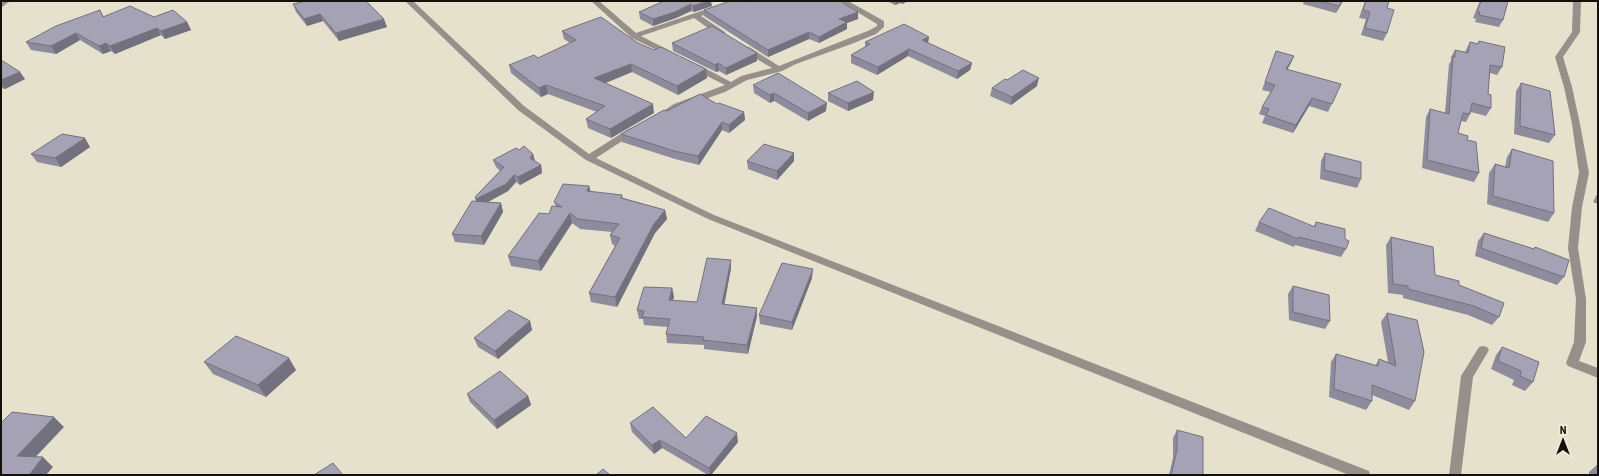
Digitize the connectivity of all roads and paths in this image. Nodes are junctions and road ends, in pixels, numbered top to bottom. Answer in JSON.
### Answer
{"nodes":[{"id":1,"x":6,"y":1,"type":"edge"},
{"id":2,"x":409,"y":1,"type":"edge"},
{"id":3,"x":595,"y":1,"type":"edge"},
{"id":4,"x":738,"y":1,"type":"edge"},
{"id":5,"x":843,"y":1,"type":"edge"},
{"id":6,"x":1578,"y":1,"type":"edge"},
{"id":7,"x":1,"y":6,"type":"edge"},
{"id":8,"x":696,"y":16,"type":"junction"},
{"id":9,"x":635,"y":36,"type":"junction"},
{"id":10,"x":726,"y":37,"type":"edge"},
{"id":11,"x":740,"y":45,"type":"edge"},
{"id":12,"x":779,"y":69,"type":"junction"},
{"id":13,"x":732,"y":85,"type":"junction"},
{"id":14,"x":651,"y":120,"type":"edge"},
{"id":15,"x":638,"y":126,"type":"edge"},
{"id":16,"x":589,"y":158,"type":"junction"},
{"id":17,"x":1483,"y":350,"type":"dead end"},
{"id":18,"x":1598,"y":373,"type":"edge"},
{"id":19,"x":1364,"y":475,"type":"edge"},
{"id":20,"x":1455,"y":475,"type":"edge"}],
"edges":[{"from":1,"to":7,"type":"street"},
{"from":2,"to":16,"type":"street"},
{"from":3,"to":9,"type":"street"},
{"from":4,"to":8,"type":"street"},
{"from":5,"to":12,"type":"street"},
{"from":6,"to":18,"type":"street"},
{"from":8,"to":9,"type":"street"},
{"from":8,"to":10,"type":"street"},
{"from":9,"to":13,"type":"street"},
{"from":11,"to":12,"type":"street"},
{"from":12,"to":13,"type":"street"},
{"from":13,"to":14,"type":"street"},
{"from":15,"to":16,"type":"street"},
{"from":16,"to":19,"type":"street"},
{"from":17,"to":20,"type":"street"}]}
